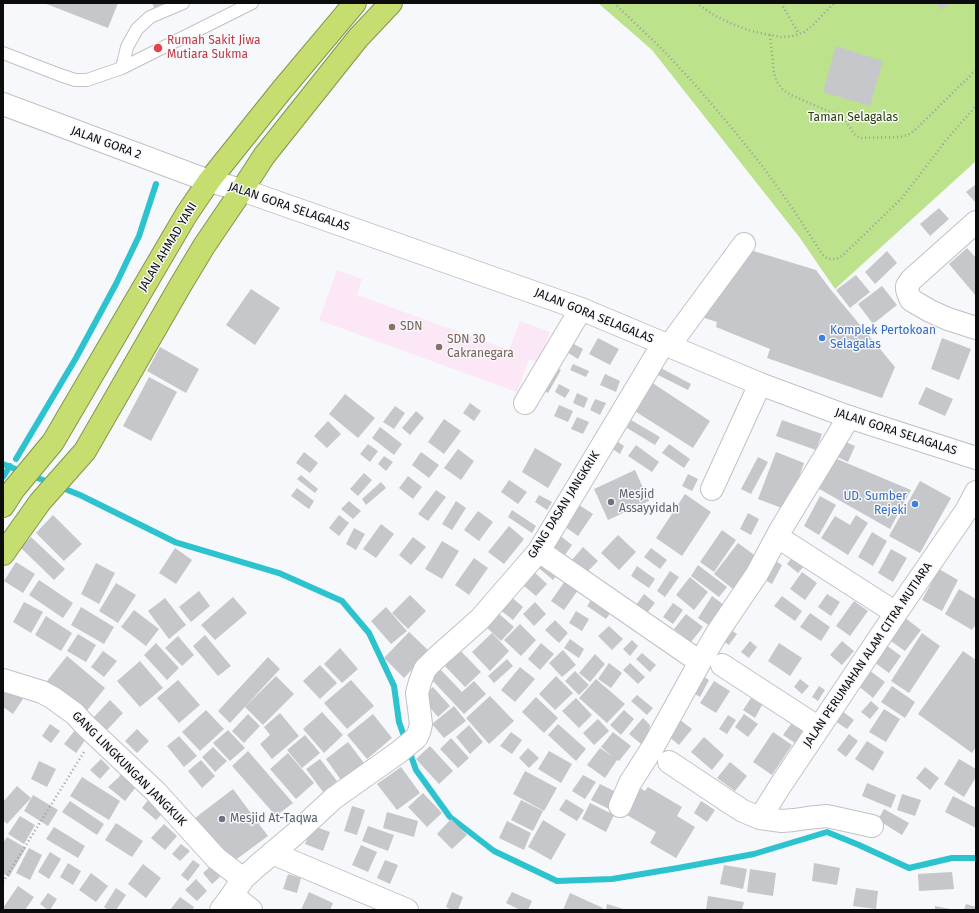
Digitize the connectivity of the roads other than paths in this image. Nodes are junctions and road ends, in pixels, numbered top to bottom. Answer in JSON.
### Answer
{"nodes":[{"id":1,"x":184,"y":3,"type":"edge"},
{"id":2,"x":252,"y":3,"type":"edge"},
{"id":3,"x":355,"y":3,"type":"edge"},
{"id":4,"x":391,"y":3,"type":"edge"},
{"id":5,"x":3,"y":53,"type":"edge"},
{"id":6,"x":122,"y":68,"type":"junction"},
{"id":7,"x":3,"y":104,"type":"edge"},
{"id":8,"x":209,"y":181,"type":"junction"},
{"id":9,"x":242,"y":190,"type":"junction"},
{"id":10,"x":976,"y":222,"type":"edge"},
{"id":11,"x":744,"y":244,"type":"dead end"},
{"id":12,"x":581,"y":309,"type":"junction"},
{"id":13,"x":976,"y":328,"type":"edge"},
{"id":14,"x":666,"y":345,"type":"junction"},
{"id":15,"x":760,"y":384,"type":"junction"},
{"id":16,"x":525,"y":403,"type":"dead end"},
{"id":17,"x":73,"y":409,"type":"junction"},
{"id":18,"x":849,"y":417,"type":"junction"},
{"id":19,"x":102,"y":423,"type":"junction"},
{"id":20,"x":976,"y":458,"type":"edge"},
{"id":21,"x":712,"y":489,"type":"dead end"},
{"id":22,"x":976,"y":492,"type":"edge"},
{"id":23,"x":8,"y":497,"type":"edge"},
{"id":24,"x":787,"y":543,"type":"dead end"},
{"id":25,"x":4,"y":550,"type":"edge"},
{"id":26,"x":539,"y":551,"type":"junction"},
{"id":27,"x":896,"y":613,"type":"junction"},
{"id":28,"x":700,"y":662,"type":"junction"},
{"id":29,"x":722,"y":665,"type":"dead end"},
{"id":30,"x":3,"y":680,"type":"edge"},
{"id":31,"x":818,"y":728,"type":"junction"},
{"id":32,"x":669,"y":762,"type":"dead end"},
{"id":33,"x":620,"y":806,"type":"dead end"},
{"id":34,"x":760,"y":818,"type":"junction"},
{"id":35,"x":872,"y":826,"type":"dead end"},
{"id":36,"x":272,"y":853,"type":"junction"},
{"id":37,"x":232,"y":895,"type":"edge"},
{"id":38,"x":251,"y":910,"type":"edge"},
{"id":39,"x":407,"y":910,"type":"edge"}],
"edges":[{"from":1,"to":6,"type":"lane"},
{"from":2,"to":6,"type":"lane"},
{"from":3,"to":8,"type":"highway","name":"JALAN AHMAD YANI"},
{"from":4,"to":9,"type":"highway"},
{"from":5,"to":6,"type":"lane"},
{"from":7,"to":8,"type":"street","name":"JALAN GORA 2"},
{"from":8,"to":9,"type":"street","name":"JALAN GORA SELAGALAS"},
{"from":8,"to":17,"type":"highway","name":"JALAN AHMAD YANI"},
{"from":9,"to":12,"type":"street","name":"JALAN GORA SELAGALAS"},
{"from":9,"to":19,"type":"highway"},
{"from":10,"to":13,"type":"street"},
{"from":11,"to":14,"type":"street","name":"GANG DASAN JANGKRIK"},
{"from":12,"to":14,"type":"street","name":"JALAN GORA SELAGALAS"},
{"from":12,"to":16,"type":"street"},
{"from":14,"to":15,"type":"street","name":"JALAN GORA SELAGALAS"},
{"from":14,"to":26,"type":"street","name":"GANG DASAN JANGKRIK"},
{"from":15,"to":18,"type":"street","name":"JALAN GORA SELAGALAS"},
{"from":15,"to":21,"type":"street"},
{"from":17,"to":19,"type":"highway"},
{"from":17,"to":23,"type":"highway","name":"JALAN AHMAD YANI"},
{"from":18,"to":20,"type":"street","name":"JALAN GORA SELAGALAS"},
{"from":18,"to":28,"type":"street"},
{"from":19,"to":25,"type":"highway"},
{"from":22,"to":27,"type":"street","name":"JALAN PERUMAHAN ALAM CITRA MUTIARA"},
{"from":24,"to":27,"type":"street"},
{"from":26,"to":28,"type":"street"},
{"from":26,"to":36,"type":"street","name":"GANG DASAN JANGKRIK"},
{"from":27,"to":31,"type":"street","name":"JALAN PERUMAHAN ALAM CITRA MUTIARA"},
{"from":28,"to":33,"type":"street"},
{"from":29,"to":31,"type":"street"},
{"from":30,"to":37,"type":"street","name":"GANG LINGKUNGAN JANGKUK"},
{"from":31,"to":34,"type":"street","name":"JALAN PERUMAHAN ALAM CITRA MUTIARA"},
{"from":32,"to":34,"type":"street"},
{"from":34,"to":35,"type":"street"},
{"from":36,"to":37,"type":"street","name":"GANG DASAN JANGKRIK"},
{"from":36,"to":39,"type":"street"},
{"from":37,"to":38,"type":"street","name":"GANG LINGKUNGAN JANGKUK"}]}
